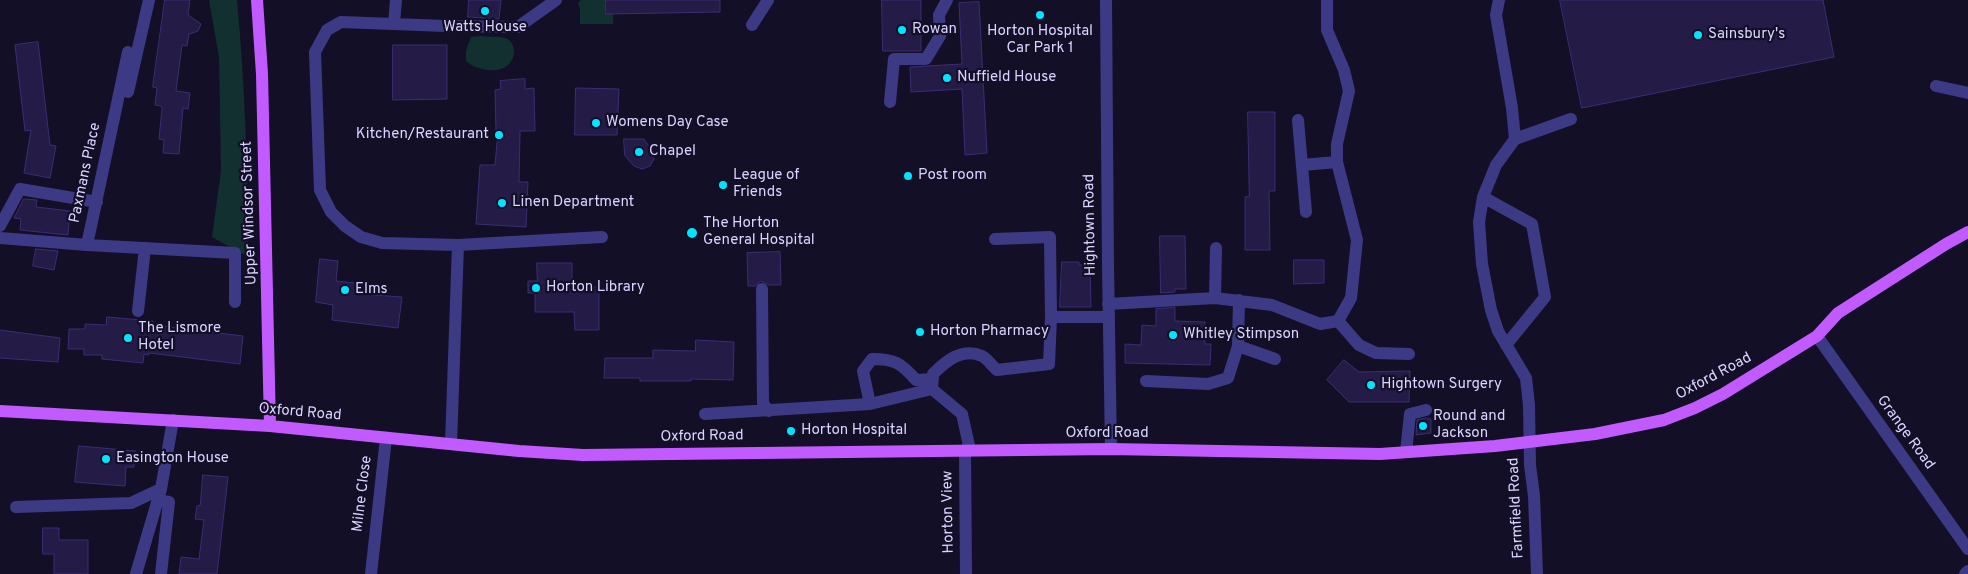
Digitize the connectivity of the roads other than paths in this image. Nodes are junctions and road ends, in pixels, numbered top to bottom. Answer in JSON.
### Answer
{"nodes":[{"id":1,"x":149,"y":0,"type":"edge"},
{"id":2,"x":257,"y":0,"type":"edge"},
{"id":3,"x":396,"y":0,"type":"edge"},
{"id":4,"x":556,"y":0,"type":"edge"},
{"id":5,"x":768,"y":0,"type":"edge"},
{"id":6,"x":947,"y":0,"type":"edge"},
{"id":7,"x":1106,"y":0,"type":"edge"},
{"id":8,"x":1327,"y":0,"type":"edge"},
{"id":9,"x":1499,"y":0,"type":"edge"},
{"id":10,"x":394,"y":24,"type":"junction"},
{"id":11,"x":752,"y":25,"type":"dead end"},
{"id":12,"x":128,"y":52,"type":"dead end"},
{"id":13,"x":1936,"y":86,"type":"dead end"},
{"id":14,"x":1968,"y":93,"type":"edge"},
{"id":15,"x":890,"y":102,"type":"dead end"},
{"id":16,"x":1571,"y":119,"type":"dead end"},
{"id":17,"x":1298,"y":120,"type":"dead end"},
{"id":18,"x":1514,"y":139,"type":"junction"},
{"id":19,"x":1337,"y":162,"type":"junction"},
{"id":20,"x":1302,"y":165,"type":"junction"},
{"id":21,"x":1483,"y":197,"type":"junction"},
{"id":22,"x":97,"y":202,"type":"junction"},
{"id":23,"x":1306,"y":212,"type":"dead end"},
{"id":24,"x":0,"y":226,"type":"edge"},
{"id":25,"x":1968,"y":232,"type":"edge"},
{"id":26,"x":602,"y":237,"type":"dead end"},
{"id":27,"x":0,"y":238,"type":"edge"},
{"id":28,"x":996,"y":240,"type":"dead end"},
{"id":29,"x":90,"y":245,"type":"junction"},
{"id":30,"x":458,"y":245,"type":"junction"},
{"id":31,"x":145,"y":248,"type":"junction"},
{"id":32,"x":1216,"y":248,"type":"dead end"},
{"id":33,"x":762,"y":289,"type":"dead end"},
{"id":34,"x":1215,"y":298,"type":"junction"},
{"id":35,"x":1238,"y":300,"type":"junction"},
{"id":36,"x":235,"y":302,"type":"dead end"},
{"id":37,"x":1108,"y":310,"type":"junction"},
{"id":38,"x":138,"y":311,"type":"dead end"},
{"id":39,"x":1051,"y":317,"type":"junction"},
{"id":40,"x":1338,"y":321,"type":"junction"},
{"id":41,"x":1817,"y":336,"type":"junction"},
{"id":42,"x":1506,"y":345,"type":"junction"},
{"id":43,"x":1238,"y":346,"type":"junction"},
{"id":44,"x":1409,"y":354,"type":"dead end"},
{"id":45,"x":1275,"y":359,"type":"dead end"},
{"id":46,"x":1146,"y":381,"type":"dead end"},
{"id":47,"x":932,"y":384,"type":"junction"},
{"id":48,"x":870,"y":404,"type":"junction"},
{"id":49,"x":1426,"y":410,"type":"dead end"},
{"id":50,"x":0,"y":411,"type":"edge"},
{"id":51,"x":769,"y":411,"type":"junction"},
{"id":52,"x":705,"y":414,"type":"dead end"},
{"id":53,"x":173,"y":420,"type":"junction"},
{"id":54,"x":270,"y":426,"type":"junction"},
{"id":55,"x":386,"y":438,"type":"junction"},
{"id":56,"x":1530,"y":441,"type":"junction"},
{"id":57,"x":451,"y":444,"type":"junction"},
{"id":58,"x":967,"y":450,"type":"junction"},
{"id":59,"x":1112,"y":450,"type":"junction"},
{"id":60,"x":1406,"y":452,"type":"junction"},
{"id":61,"x":160,"y":494,"type":"junction"},
{"id":62,"x":16,"y":507,"type":"dead end"},
{"id":63,"x":1968,"y":549,"type":"edge"},
{"id":64,"x":1968,"y":571,"type":"edge"},
{"id":65,"x":136,"y":574,"type":"edge"},
{"id":66,"x":161,"y":574,"type":"edge"},
{"id":67,"x":371,"y":574,"type":"edge"},
{"id":68,"x":966,"y":574,"type":"edge"},
{"id":69,"x":1537,"y":574,"type":"edge"},
{"id":70,"x":1965,"y":574,"type":"edge"}],
"edges":[{"from":1,"to":29,"type":"street"},
{"from":2,"to":54,"type":"main road","name":"Upper Windsor Street"},
{"from":3,"to":10,"type":"street"},
{"from":4,"to":10,"type":"street"},
{"from":5,"to":11,"type":"street"},
{"from":6,"to":15,"type":"street"},
{"from":7,"to":37,"type":"street","name":"Hightown Road"},
{"from":8,"to":19,"type":"street"},
{"from":9,"to":18,"type":"street"},
{"from":10,"to":30,"type":"street"},
{"from":12,"to":22,"type":"street","name":"Paxmans Place"},
{"from":13,"to":14,"type":"street"},
{"from":16,"to":18,"type":"street"},
{"from":17,"to":20,"type":"street"},
{"from":18,"to":21,"type":"street","name":"Farmfield Road"},
{"from":19,"to":20,"type":"street"},
{"from":19,"to":40,"type":"street"},
{"from":20,"to":23,"type":"street"},
{"from":21,"to":42,"type":"street","name":"Farmfield Road"},
{"from":21,"to":42,"type":"street"},
{"from":22,"to":24,"type":"street"},
{"from":22,"to":29,"type":"street","name":"Paxmans Place"},
{"from":25,"to":41,"type":"main road","name":"Oxford Road"},
{"from":26,"to":30,"type":"street"},
{"from":27,"to":29,"type":"street","name":"Paxmans Place"},
{"from":28,"to":39,"type":"street"},
{"from":29,"to":31,"type":"street"},
{"from":30,"to":57,"type":"street"},
{"from":31,"to":36,"type":"street"},
{"from":31,"to":38,"type":"street"},
{"from":32,"to":34,"type":"street"},
{"from":33,"to":51,"type":"street"},
{"from":34,"to":35,"type":"street"},
{"from":34,"to":37,"type":"street"},
{"from":35,"to":40,"type":"street"},
{"from":35,"to":43,"type":"street"},
{"from":37,"to":39,"type":"street"},
{"from":37,"to":59,"type":"street","name":"Hightown Road"},
{"from":39,"to":47,"type":"street"},
{"from":40,"to":44,"type":"street"},
{"from":41,"to":56,"type":"main road","name":"Oxford Road"},
{"from":41,"to":63,"type":"street","name":"Grange Road"},
{"from":42,"to":56,"type":"street","name":"Farmfield Road"},
{"from":43,"to":45,"type":"street"},
{"from":43,"to":46,"type":"street"},
{"from":47,"to":48,"type":"street"},
{"from":47,"to":48,"type":"street"},
{"from":47,"to":58,"type":"street","name":"Horton View"},
{"from":48,"to":51,"type":"street"},
{"from":49,"to":60,"type":"street"},
{"from":50,"to":53,"type":"main road","name":"Oxford Road"},
{"from":51,"to":52,"type":"street"},
{"from":53,"to":54,"type":"main road","name":"Oxford Road"},
{"from":53,"to":61,"type":"street"},
{"from":54,"to":55,"type":"main road","name":"Oxford Road"},
{"from":55,"to":57,"type":"main road","name":"Oxford Road"},
{"from":55,"to":67,"type":"street","name":"Milne Close"},
{"from":56,"to":60,"type":"main road","name":"Oxford Road"},
{"from":56,"to":69,"type":"street","name":"Farmfield Road"},
{"from":57,"to":58,"type":"main road","name":"Oxford Road"},
{"from":58,"to":59,"type":"main road","name":"Oxford Road"},
{"from":58,"to":68,"type":"street","name":"Horton View"},
{"from":59,"to":60,"type":"main road","name":"Oxford Road"},
{"from":61,"to":62,"type":"street"},
{"from":61,"to":65,"type":"street"},
{"from":61,"to":66,"type":"street"},
{"from":64,"to":70,"type":"street"}]}
